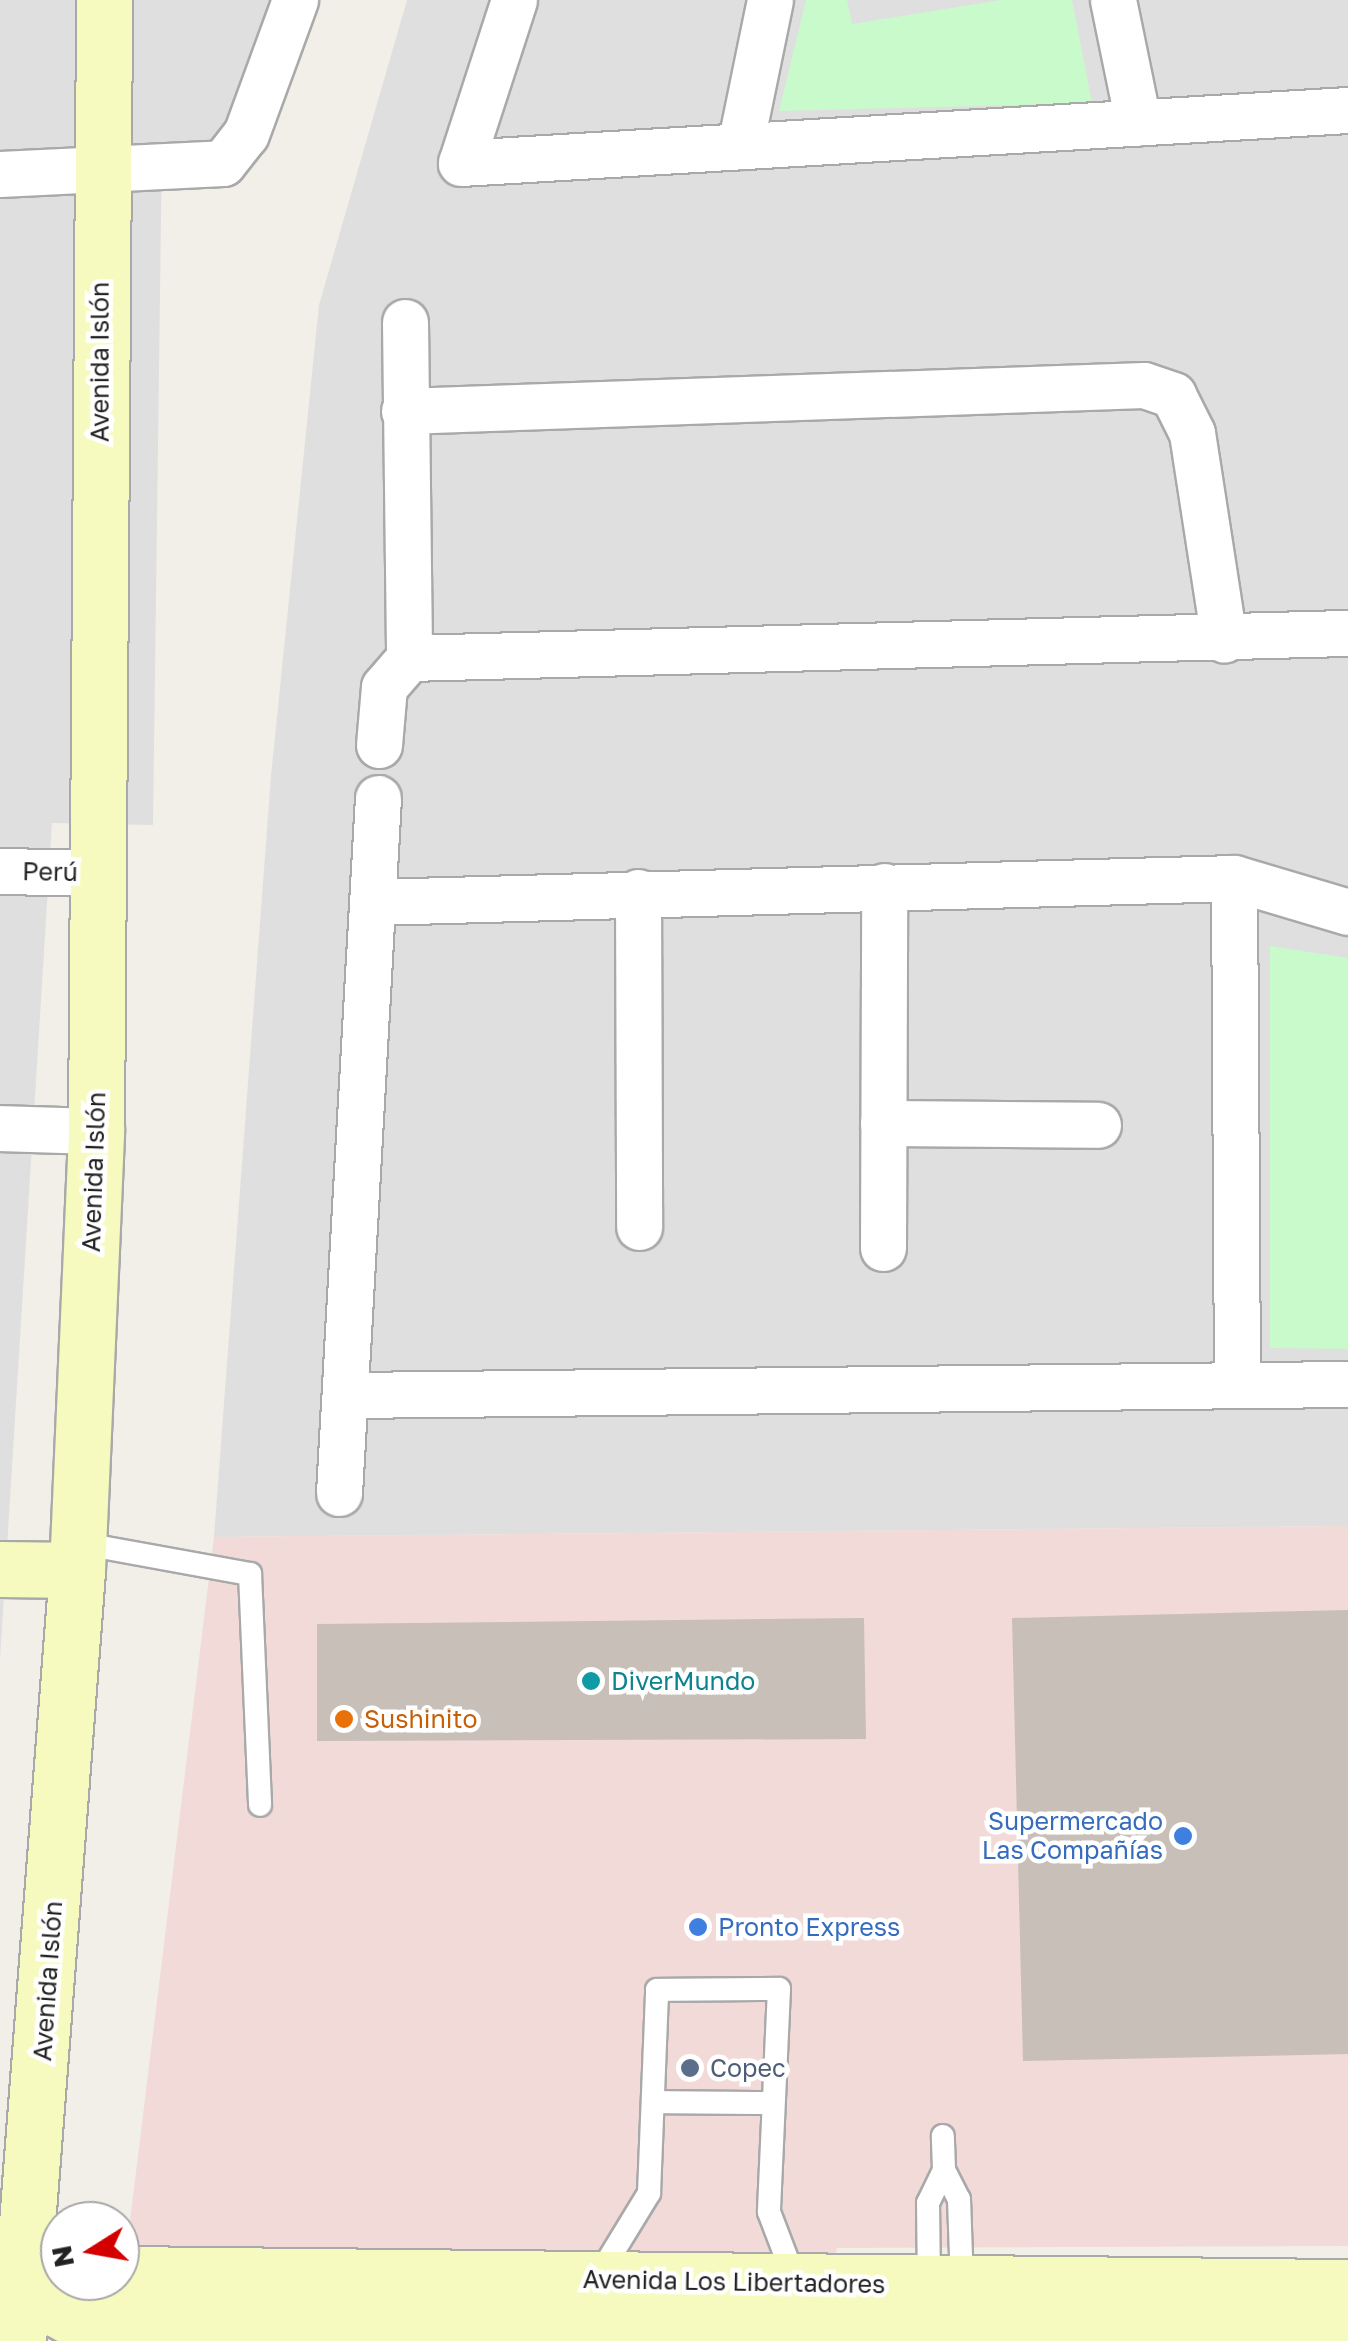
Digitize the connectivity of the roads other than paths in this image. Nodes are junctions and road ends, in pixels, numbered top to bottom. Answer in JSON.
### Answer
{"nodes":[{"id":1,"x":104,"y":0,"type":"edge"},
{"id":2,"x":295,"y":0,"type":"edge"},
{"id":3,"x":514,"y":0,"type":"edge"},
{"id":4,"x":770,"y":0,"type":"edge"},
{"id":5,"x":1113,"y":0,"type":"edge"},
{"id":6,"x":1348,"y":110,"type":"edge"},
{"id":7,"x":1138,"y":122,"type":"junction"},
{"id":8,"x":740,"y":146,"type":"junction"},
{"id":9,"x":0,"y":174,"type":"edge"},
{"id":10,"x":100,"y":174,"type":"junction"},
{"id":11,"x":405,"y":322,"type":"dead end"},
{"id":12,"x":404,"y":410,"type":"junction"},
{"id":13,"x":1348,"y":632,"type":"edge"},
{"id":14,"x":1224,"y":640,"type":"junction"},
{"id":15,"x":408,"y":658,"type":"junction"},
{"id":16,"x":379,"y":746,"type":"dead end"},
{"id":17,"x":378,"y":798,"type":"dead end"},
{"id":18,"x":0,"y":871,"type":"edge"},
{"id":19,"x":101,"y":873,"type":"junction"},
{"id":20,"x":1234,"y":878,"type":"junction"},
{"id":21,"x":884,"y":886,"type":"junction"},
{"id":22,"x":638,"y":892,"type":"junction"},
{"id":23,"x":376,"y":902,"type":"junction"},
{"id":24,"x":1348,"y":912,"type":"edge"},
{"id":25,"x":884,"y":1123,"type":"junction"},
{"id":26,"x":1098,"y":1126,"type":"dead end"},
{"id":27,"x":0,"y":1128,"type":"edge"},
{"id":28,"x":96,"y":1131,"type":"junction"},
{"id":29,"x":639,"y":1227,"type":"dead end"},
{"id":30,"x":884,"y":1248,"type":"dead end"},
{"id":31,"x":1237,"y":1383,"type":"junction"},
{"id":32,"x":1348,"y":1384,"type":"edge"},
{"id":33,"x":348,"y":1396,"type":"junction"},
{"id":34,"x":339,"y":1493,"type":"dead end"},
{"id":35,"x":78,"y":1556,"type":"junction"},
{"id":36,"x":0,"y":1569,"type":"edge"},
{"id":37,"x":260,"y":1804,"type":"dead end"},
{"id":38,"x":653,"y":2102,"type":"junction"},
{"id":39,"x":774,"y":2103,"type":"junction"},
{"id":40,"x":943,"y":2136,"type":"dead end"},
{"id":41,"x":944,"y":2170,"type":"junction"},
{"id":42,"x":140,"y":2277,"type":"edge"},
{"id":43,"x":595,"y":2280,"type":"junction"},
{"id":44,"x":797,"y":2283,"type":"junction"},
{"id":45,"x":945,"y":2283,"type":"junction"},
{"id":46,"x":1348,"y":2287,"type":"edge"},
{"id":47,"x":26,"y":2301,"type":"edge"},
{"id":48,"x":409,"y":2315,"type":"edge"},
{"id":49,"x":1348,"y":2334,"type":"edge"}],
"edges":[{"from":1,"to":10,"type":"main road","name":"Avenida Islón"},
{"from":2,"to":10,"type":"street"},
{"from":3,"to":8,"type":"street"},
{"from":4,"to":8,"type":"street"},
{"from":5,"to":7,"type":"street"},
{"from":6,"to":7,"type":"street"},
{"from":7,"to":8,"type":"street"},
{"from":9,"to":10,"type":"street"},
{"from":10,"to":19,"type":"main road","name":"Avenida Islón"},
{"from":11,"to":12,"type":"street"},
{"from":12,"to":14,"type":"street"},
{"from":12,"to":15,"type":"street"},
{"from":13,"to":14,"type":"street"},
{"from":14,"to":15,"type":"street"},
{"from":15,"to":16,"type":"street"},
{"from":17,"to":23,"type":"street"},
{"from":18,"to":19,"type":"street","name":"Perú"},
{"from":19,"to":28,"type":"main road","name":"Avenida Islón"},
{"from":20,"to":21,"type":"street"},
{"from":20,"to":24,"type":"street"},
{"from":20,"to":31,"type":"street"},
{"from":21,"to":22,"type":"street"},
{"from":21,"to":25,"type":"street"},
{"from":22,"to":23,"type":"street"},
{"from":22,"to":29,"type":"street"},
{"from":23,"to":33,"type":"street"},
{"from":25,"to":26,"type":"street"},
{"from":25,"to":30,"type":"street"},
{"from":27,"to":28,"type":"street"},
{"from":28,"to":35,"type":"main road","name":"Avenida Islón"},
{"from":31,"to":32,"type":"street"},
{"from":31,"to":33,"type":"street"},
{"from":33,"to":34,"type":"street"},
{"from":35,"to":36,"type":"main road"},
{"from":35,"to":37,"type":"lane"},
{"from":35,"to":47,"type":"main road","name":"Avenida Islón"},
{"from":38,"to":39,"type":"lane"},
{"from":38,"to":39,"type":"lane"},
{"from":38,"to":43,"type":"lane"},
{"from":39,"to":44,"type":"lane"},
{"from":40,"to":41,"type":"lane"},
{"from":41,"to":45,"type":"lane"},
{"from":41,"to":45,"type":"lane"},
{"from":42,"to":48,"type":"main road","name":"Avenida Los Libertadores"},
{"from":43,"to":44,"type":"main road","name":"Avenida Los Libertadores"},
{"from":43,"to":48,"type":"main road","name":"Avenida Los Libertadores"},
{"from":44,"to":45,"type":"main road","name":"Avenida Los Libertadores"},
{"from":45,"to":46,"type":"main road","name":"Avenida Los Libertadores"},
{"from":47,"to":48,"type":"main road","name":"Avenida Los Libertadores"},
{"from":48,"to":49,"type":"main road","name":"Avenida Los Libertadores"}]}
